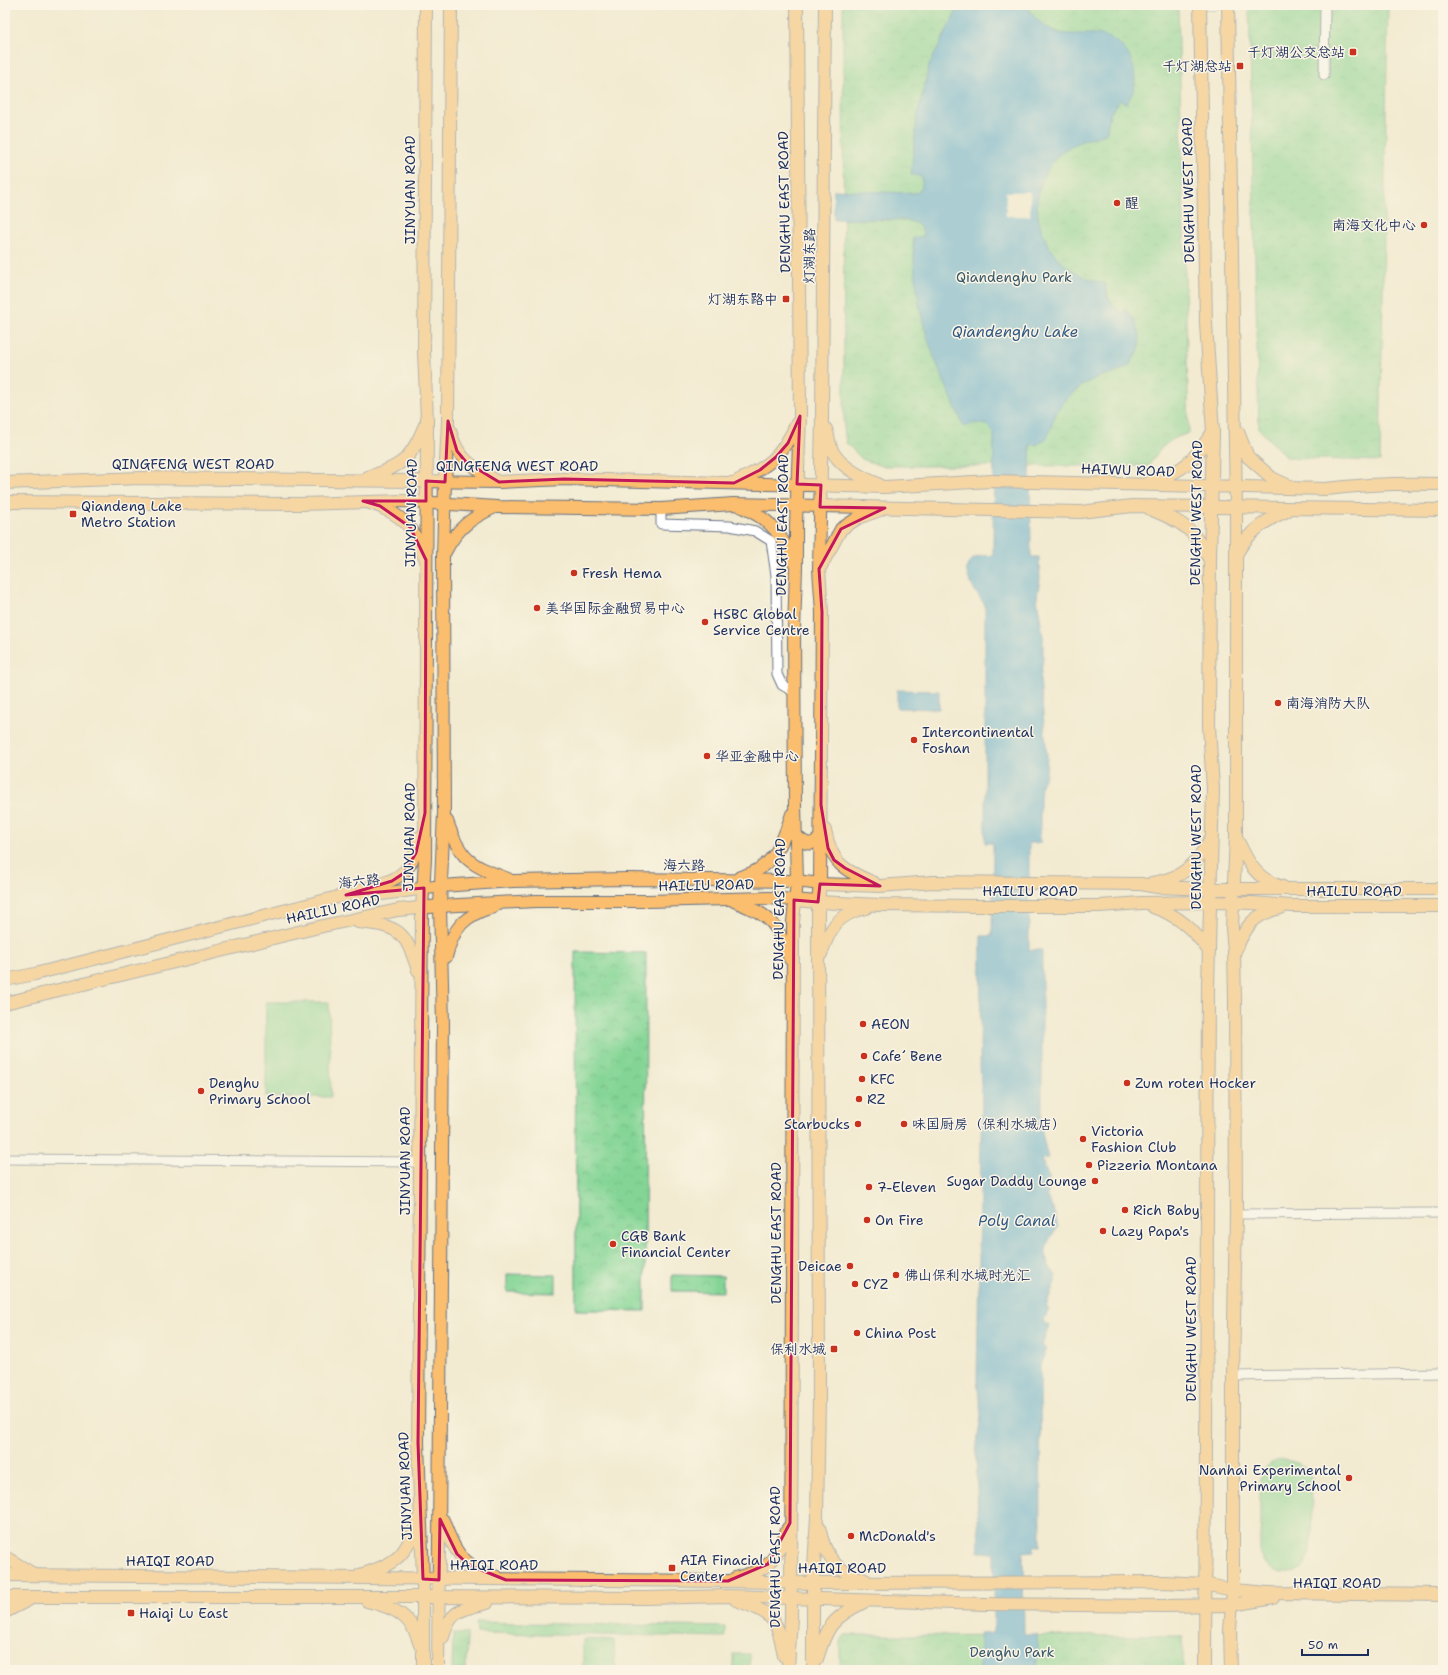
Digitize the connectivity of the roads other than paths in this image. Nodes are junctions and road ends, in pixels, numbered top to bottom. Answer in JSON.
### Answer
{"nodes":[{"id":1,"x":426,"y":5,"type":"edge"},
{"id":2,"x":451,"y":5,"type":"edge"},
{"id":3,"x":797,"y":5,"type":"edge"},
{"id":4,"x":825,"y":5,"type":"edge"},
{"id":5,"x":1200,"y":5,"type":"edge"},
{"id":6,"x":1213,"y":5,"type":"edge"},
{"id":7,"x":1228,"y":5,"type":"edge"},
{"id":8,"x":1325,"y":5,"type":"edge"},
{"id":9,"x":1324,"y":75,"type":"dead end"},
{"id":10,"x":800,"y":416,"type":"junction"},
{"id":11,"x":822,"y":417,"type":"junction"},
{"id":12,"x":427,"y":420,"type":"junction"},
{"id":13,"x":448,"y":421,"type":"junction"},
{"id":14,"x":1235,"y":426,"type":"junction"},
{"id":15,"x":1213,"y":432,"type":"junction"},
{"id":16,"x":359,"y":481,"type":"junction"},
{"id":17,"x":426,"y":481,"type":"junction"},
{"id":18,"x":7,"y":482,"type":"edge"},
{"id":19,"x":444,"y":482,"type":"junction"},
{"id":20,"x":499,"y":482,"type":"junction"},
{"id":21,"x":734,"y":483,"type":"junction"},
{"id":22,"x":797,"y":484,"type":"junction"},
{"id":23,"x":1443,"y":484,"type":"edge"},
{"id":24,"x":821,"y":485,"type":"junction"},
{"id":25,"x":1142,"y":485,"type":"junction"},
{"id":26,"x":884,"y":487,"type":"junction"},
{"id":27,"x":1212,"y":487,"type":"junction"},
{"id":28,"x":1235,"y":487,"type":"junction"},
{"id":29,"x":1294,"y":488,"type":"junction"},
{"id":30,"x":363,"y":501,"type":"junction"},
{"id":31,"x":426,"y":501,"type":"junction"},
{"id":32,"x":445,"y":502,"type":"junction"},
{"id":33,"x":8,"y":503,"type":"edge"},
{"id":34,"x":733,"y":504,"type":"junction"},
{"id":35,"x":796,"y":505,"type":"junction"},
{"id":36,"x":1143,"y":506,"type":"junction"},
{"id":37,"x":497,"y":507,"type":"junction"},
{"id":38,"x":820,"y":507,"type":"junction"},
{"id":39,"x":885,"y":508,"type":"junction"},
{"id":40,"x":1211,"y":508,"type":"junction"},
{"id":41,"x":1236,"y":508,"type":"junction"},
{"id":42,"x":661,"y":509,"type":"junction"},
{"id":43,"x":1293,"y":509,"type":"junction"},
{"id":44,"x":1443,"y":510,"type":"edge"},
{"id":45,"x":443,"y":557,"type":"junction"},
{"id":46,"x":1235,"y":558,"type":"junction"},
{"id":47,"x":426,"y":560,"type":"junction"},
{"id":48,"x":1210,"y":560,"type":"junction"},
{"id":49,"x":796,"y":567,"type":"junction"},
{"id":50,"x":819,"y":569,"type":"junction"},
{"id":51,"x":794,"y":692,"type":"junction"},
{"id":52,"x":795,"y":805,"type":"junction"},
{"id":53,"x":820,"y":805,"type":"junction"},
{"id":54,"x":444,"y":812,"type":"junction"},
{"id":55,"x":425,"y":813,"type":"junction"},
{"id":56,"x":1212,"y":835,"type":"junction"},
{"id":57,"x":1236,"y":835,"type":"junction"},
{"id":58,"x":796,"y":836,"type":"junction"},
{"id":59,"x":820,"y":838,"type":"junction"},
{"id":60,"x":726,"y":880,"type":"junction"},
{"id":61,"x":513,"y":881,"type":"junction"},
{"id":62,"x":797,"y":881,"type":"junction"},
{"id":63,"x":820,"y":884,"type":"junction"},
{"id":64,"x":1142,"y":884,"type":"junction"},
{"id":65,"x":442,"y":886,"type":"junction"},
{"id":66,"x":880,"y":886,"type":"junction"},
{"id":67,"x":424,"y":888,"type":"junction"},
{"id":68,"x":1211,"y":889,"type":"junction"},
{"id":69,"x":1233,"y":889,"type":"junction"},
{"id":70,"x":1293,"y":889,"type":"junction"},
{"id":71,"x":1443,"y":889,"type":"edge"},
{"id":72,"x":346,"y":895,"type":"junction"},
{"id":73,"x":727,"y":899,"type":"junction"},
{"id":74,"x":794,"y":900,"type":"junction"},
{"id":75,"x":509,"y":902,"type":"junction"},
{"id":76,"x":818,"y":902,"type":"junction"},
{"id":77,"x":1211,"y":902,"type":"junction"},
{"id":78,"x":1232,"y":902,"type":"junction"},
{"id":79,"x":1142,"y":904,"type":"junction"},
{"id":80,"x":880,"y":905,"type":"junction"},
{"id":81,"x":440,"y":906,"type":"junction"},
{"id":82,"x":1292,"y":906,"type":"junction"},
{"id":83,"x":1443,"y":906,"type":"edge"},
{"id":84,"x":422,"y":908,"type":"junction"},
{"id":85,"x":345,"y":921,"type":"junction"},
{"id":86,"x":1209,"y":951,"type":"junction"},
{"id":87,"x":1234,"y":952,"type":"junction"},
{"id":88,"x":818,"y":963,"type":"junction"},
{"id":89,"x":792,"y":964,"type":"junction"},
{"id":90,"x":442,"y":978,"type":"junction"},
{"id":91,"x":422,"y":979,"type":"junction"},
{"id":92,"x":5,"y":980,"type":"edge"},
{"id":93,"x":5,"y":1003,"type":"edge"},
{"id":94,"x":5,"y":1159,"type":"edge"},
{"id":95,"x":420,"y":1162,"type":"junction"},
{"id":96,"x":1443,"y":1213,"type":"edge"},
{"id":97,"x":1236,"y":1214,"type":"junction"},
{"id":98,"x":1443,"y":1373,"type":"edge"},
{"id":99,"x":1233,"y":1376,"type":"junction"},
{"id":100,"x":421,"y":1511,"type":"junction"},
{"id":101,"x":440,"y":1511,"type":"junction"},
{"id":102,"x":817,"y":1517,"type":"junction"},
{"id":103,"x":790,"y":1523,"type":"junction"},
{"id":104,"x":5,"y":1557,"type":"edge"},
{"id":105,"x":5,"y":1575,"type":"edge"},
{"id":106,"x":36,"y":1575,"type":"junction"},
{"id":107,"x":349,"y":1578,"type":"junction"},
{"id":108,"x":422,"y":1579,"type":"junction"},
{"id":109,"x":439,"y":1580,"type":"junction"},
{"id":110,"x":506,"y":1580,"type":"junction"},
{"id":111,"x":728,"y":1580,"type":"junction"},
{"id":112,"x":791,"y":1582,"type":"junction"},
{"id":113,"x":813,"y":1583,"type":"junction"},
{"id":114,"x":878,"y":1583,"type":"junction"},
{"id":115,"x":1204,"y":1584,"type":"junction"},
{"id":116,"x":1233,"y":1590,"type":"junction"},
{"id":117,"x":1443,"y":1595,"type":"edge"},
{"id":118,"x":37,"y":1596,"type":"junction"},
{"id":119,"x":727,"y":1596,"type":"junction"},
{"id":120,"x":5,"y":1597,"type":"edge"},
{"id":121,"x":348,"y":1597,"type":"junction"},
{"id":122,"x":423,"y":1597,"type":"junction"},
{"id":123,"x":439,"y":1597,"type":"junction"},
{"id":124,"x":505,"y":1598,"type":"junction"},
{"id":125,"x":790,"y":1598,"type":"junction"},
{"id":126,"x":1443,"y":1599,"type":"edge"},
{"id":127,"x":813,"y":1600,"type":"junction"},
{"id":128,"x":866,"y":1601,"type":"junction"},
{"id":129,"x":1204,"y":1605,"type":"junction"},
{"id":130,"x":1232,"y":1605,"type":"junction"},
{"id":131,"x":5,"y":1612,"type":"edge"},
{"id":132,"x":423,"y":1656,"type":"junction"},
{"id":133,"x":439,"y":1656,"type":"junction"},
{"id":134,"x":423,"y":1670,"type":"edge"},
{"id":135,"x":438,"y":1670,"type":"edge"},
{"id":136,"x":787,"y":1670,"type":"edge"},
{"id":137,"x":814,"y":1670,"type":"edge"},
{"id":138,"x":1204,"y":1670,"type":"edge"},
{"id":139,"x":1230,"y":1670,"type":"edge"}],
"edges":[{"from":1,"to":12,"type":"main road","name":"JINYUAN ROAD"},
{"from":2,"to":13,"type":"main road"},
{"from":3,"to":10,"type":"main road","name":"DENGHU EAST ROAD"},
{"from":4,"to":11,"type":"main road","name":"灯湖东路"},
{"from":5,"to":6,"type":"street"},
{"from":5,"to":15,"type":"main road","name":"DENGHU WEST ROAD"},
{"from":7,"to":14,"type":"main road"},
{"from":8,"to":9,"type":"street"},
{"from":10,"to":21,"type":"main road"},
{"from":10,"to":22,"type":"main road","name":"DENGHU EAST ROAD"},
{"from":11,"to":24,"type":"main road","name":"灯湖东路"},
{"from":11,"to":26,"type":"main road"},
{"from":12,"to":16,"type":"main road"},
{"from":12,"to":17,"type":"main road","name":"JINYUAN ROAD"},
{"from":13,"to":19,"type":"main road"},
{"from":13,"to":20,"type":"main road"},
{"from":14,"to":28,"type":"main road"},
{"from":14,"to":29,"type":"main road"},
{"from":15,"to":25,"type":"main road"},
{"from":15,"to":27,"type":"main road","name":"DENGHU WEST ROAD"},
{"from":16,"to":17,"type":"main road","name":"QINGFENG WEST ROAD"},
{"from":16,"to":18,"type":"main road","name":"QINGFENG WEST ROAD"},
{"from":17,"to":19,"type":"main road","name":"QINGFENG WEST ROAD"},
{"from":17,"to":31,"type":"main road","name":"JINYUAN ROAD"},
{"from":19,"to":20,"type":"main road","name":"QINGFENG WEST ROAD"},
{"from":19,"to":32,"type":"main road"},
{"from":20,"to":21,"type":"main road","name":"QINGFENG WEST ROAD"},
{"from":21,"to":22,"type":"main road","name":"QINGFENG WEST ROAD"},
{"from":22,"to":24,"type":"main road","name":"QINGFENG WEST ROAD"},
{"from":22,"to":35,"type":"main road","name":"DENGHU EAST ROAD"},
{"from":23,"to":29,"type":"main road","name":"HAIWU ROAD"},
{"from":24,"to":26,"type":"main road","name":"QINGFENG WEST ROAD"},
{"from":24,"to":38,"type":"main road","name":"灯湖东路"},
{"from":25,"to":26,"type":"main road","name":"HAIWU ROAD"},
{"from":25,"to":27,"type":"main road","name":"HAIWU ROAD"},
{"from":27,"to":28,"type":"main road","name":"HAIWU ROAD"},
{"from":27,"to":40,"type":"main road","name":"DENGHU WEST ROAD"},
{"from":28,"to":29,"type":"main road","name":"HAIWU ROAD"},
{"from":28,"to":41,"type":"main road"},
{"from":30,"to":31,"type":"main road"},
{"from":30,"to":33,"type":"main road"},
{"from":30,"to":47,"type":"main road"},
{"from":31,"to":32,"type":"main road"},
{"from":31,"to":47,"type":"main road","name":"JINYUAN ROAD"},
{"from":32,"to":37,"type":"main road"},
{"from":32,"to":45,"type":"main road"},
{"from":34,"to":35,"type":"main road"},
{"from":34,"to":42,"type":"main road"},
{"from":34,"to":49,"type":"main road"},
{"from":35,"to":38,"type":"main road"},
{"from":35,"to":49,"type":"main road","name":"DENGHU EAST ROAD"},
{"from":36,"to":39,"type":"main road"},
{"from":36,"to":40,"type":"main road"},
{"from":36,"to":48,"type":"main road"},
{"from":37,"to":42,"type":"main road"},
{"from":37,"to":45,"type":"main road"},
{"from":38,"to":39,"type":"main road"},
{"from":38,"to":50,"type":"main road"},
{"from":39,"to":50,"type":"main road"},
{"from":40,"to":41,"type":"main road"},
{"from":40,"to":48,"type":"main road","name":"DENGHU WEST ROAD"},
{"from":41,"to":43,"type":"main road"},
{"from":41,"to":46,"type":"main road"},
{"from":42,"to":51,"type":"street"},
{"from":43,"to":44,"type":"main road"},
{"from":43,"to":46,"type":"main road"},
{"from":45,"to":54,"type":"main road"},
{"from":46,"to":57,"type":"main road"},
{"from":47,"to":55,"type":"main road","name":"JINYUAN ROAD"},
{"from":48,"to":56,"type":"main road","name":"DENGHU WEST ROAD"},
{"from":49,"to":51,"type":"main road","name":"DENGHU EAST ROAD"},
{"from":50,"to":53,"type":"main road"},
{"from":51,"to":52,"type":"main road","name":"DENGHU EAST ROAD"},
{"from":52,"to":58,"type":"main road","name":"DENGHU EAST ROAD"},
{"from":52,"to":60,"type":"main road"},
{"from":53,"to":59,"type":"main road"},
{"from":53,"to":66,"type":"main road"},
{"from":54,"to":61,"type":"main road"},
{"from":54,"to":65,"type":"main road"},
{"from":55,"to":67,"type":"main road","name":"JINYUAN ROAD"},
{"from":55,"to":72,"type":"main road"},
{"from":56,"to":64,"type":"main road"},
{"from":56,"to":68,"type":"main road","name":"DENGHU WEST ROAD"},
{"from":57,"to":69,"type":"main road"},
{"from":57,"to":70,"type":"main road"},
{"from":58,"to":59,"type":"main road"},
{"from":58,"to":62,"type":"main road","name":"DENGHU EAST ROAD"},
{"from":59,"to":63,"type":"main road"},
{"from":60,"to":61,"type":"main road","name":"海六路"},
{"from":60,"to":62,"type":"main road","name":"海六路"},
{"from":61,"to":65,"type":"main road","name":"海六路"},
{"from":62,"to":63,"type":"main road","name":"HAILIU ROAD"},
{"from":62,"to":74,"type":"main road","name":"DENGHU EAST ROAD"},
{"from":63,"to":66,"type":"main road","name":"HAILIU ROAD"},
{"from":63,"to":76,"type":"main road"},
{"from":64,"to":66,"type":"main road","name":"HAILIU ROAD"},
{"from":64,"to":68,"type":"main road","name":"HAILIU ROAD"},
{"from":65,"to":67,"type":"main road","name":"海六路"},
{"from":65,"to":81,"type":"main road"},
{"from":67,"to":72,"type":"main road","name":"海六路"},
{"from":67,"to":84,"type":"main road","name":"JINYUAN ROAD"},
{"from":68,"to":69,"type":"main road","name":"HAILIU ROAD"},
{"from":68,"to":77,"type":"main road","name":"DENGHU WEST ROAD"},
{"from":69,"to":70,"type":"main road","name":"HAILIU ROAD"},
{"from":69,"to":78,"type":"main road"},
{"from":70,"to":71,"type":"main road","name":"HAILIU ROAD"},
{"from":72,"to":92,"type":"main road","name":"海六路"},
{"from":73,"to":74,"type":"main road","name":"HAILIU ROAD"},
{"from":73,"to":75,"type":"main road","name":"HAILIU ROAD"},
{"from":73,"to":89,"type":"main road"},
{"from":74,"to":76,"type":"main road","name":"HAILIU ROAD"},
{"from":74,"to":89,"type":"main road","name":"DENGHU EAST ROAD"},
{"from":75,"to":81,"type":"main road","name":"HAILIU ROAD"},
{"from":75,"to":90,"type":"main road"},
{"from":76,"to":80,"type":"main road","name":"HAILIU ROAD"},
{"from":76,"to":88,"type":"main road"},
{"from":77,"to":78,"type":"main road","name":"HAILIU ROAD"},
{"from":77,"to":79,"type":"main road","name":"HAILIU ROAD"},
{"from":77,"to":86,"type":"main road","name":"DENGHU WEST ROAD"},
{"from":78,"to":82,"type":"main road","name":"HAILIU ROAD"},
{"from":78,"to":87,"type":"main road"},
{"from":79,"to":80,"type":"main road","name":"HAILIU ROAD"},
{"from":79,"to":86,"type":"main road"},
{"from":80,"to":88,"type":"main road"},
{"from":81,"to":84,"type":"main road","name":"HAILIU ROAD"},
{"from":81,"to":90,"type":"main road"},
{"from":82,"to":83,"type":"main road","name":"HAILIU ROAD"},
{"from":82,"to":87,"type":"main road"},
{"from":84,"to":85,"type":"main road","name":"HAILIU ROAD"},
{"from":84,"to":91,"type":"main road","name":"JINYUAN ROAD"},
{"from":85,"to":91,"type":"main road"},
{"from":85,"to":93,"type":"main road","name":"HAILIU ROAD"},
{"from":86,"to":115,"type":"main road","name":"DENGHU WEST ROAD"},
{"from":87,"to":97,"type":"main road"},
{"from":88,"to":102,"type":"main road"},
{"from":89,"to":103,"type":"main road","name":"DENGHU EAST ROAD"},
{"from":90,"to":101,"type":"main road"},
{"from":91,"to":95,"type":"main road","name":"JINYUAN ROAD"},
{"from":94,"to":95,"type":"street"},
{"from":95,"to":100,"type":"main road","name":"JINYUAN ROAD"},
{"from":96,"to":97,"type":"street"},
{"from":97,"to":99,"type":"main road"},
{"from":98,"to":99,"type":"street"},
{"from":99,"to":116,"type":"main road"},
{"from":100,"to":107,"type":"main road"},
{"from":100,"to":108,"type":"main road","name":"JINYUAN ROAD"},
{"from":101,"to":109,"type":"main road"},
{"from":101,"to":110,"type":"main road"},
{"from":102,"to":113,"type":"main road"},
{"from":102,"to":114,"type":"main road"},
{"from":103,"to":111,"type":"main road"},
{"from":103,"to":112,"type":"main road","name":"DENGHU EAST ROAD"},
{"from":104,"to":106,"type":"main road"},
{"from":105,"to":106,"type":"main road","name":"HAIQI ROAD"},
{"from":106,"to":107,"type":"main road","name":"HAIQI ROAD"},
{"from":107,"to":108,"type":"main road","name":"HAIQI ROAD"},
{"from":108,"to":109,"type":"main road","name":"HAIQI ROAD"},
{"from":108,"to":122,"type":"main road","name":"JINYUAN ROAD"},
{"from":109,"to":110,"type":"main road","name":"HAIQI ROAD"},
{"from":109,"to":123,"type":"main road"},
{"from":110,"to":111,"type":"main road","name":"HAIQI ROAD"},
{"from":111,"to":112,"type":"main road","name":"HAIQI ROAD"},
{"from":112,"to":113,"type":"main road","name":"HAIQI ROAD"},
{"from":112,"to":125,"type":"main road","name":"DENGHU EAST ROAD"},
{"from":113,"to":114,"type":"main road","name":"HAIQI ROAD"},
{"from":113,"to":127,"type":"main road"},
{"from":114,"to":115,"type":"main road","name":"HAIQI ROAD"},
{"from":115,"to":116,"type":"main road","name":"HAIQI ROAD"},
{"from":115,"to":129,"type":"main road","name":"DENGHU WEST ROAD"},
{"from":116,"to":117,"type":"main road","name":"HAIQI ROAD"},
{"from":116,"to":130,"type":"main road"},
{"from":118,"to":120,"type":"main road"},
{"from":118,"to":121,"type":"main road"},
{"from":118,"to":131,"type":"main road"},
{"from":119,"to":124,"type":"main road"},
{"from":119,"to":125,"type":"main road"},
{"from":119,"to":136,"type":"main road"},
{"from":121,"to":122,"type":"main road"},
{"from":121,"to":132,"type":"main road"},
{"from":122,"to":123,"type":"main road"},
{"from":122,"to":132,"type":"main road","name":"JINYUAN ROAD"},
{"from":123,"to":124,"type":"main road"},
{"from":123,"to":133,"type":"main road"},
{"from":124,"to":133,"type":"main road"},
{"from":125,"to":127,"type":"main road"},
{"from":125,"to":136,"type":"main road","name":"DENGHU EAST ROAD"},
{"from":126,"to":130,"type":"main road","name":"HAIQI ROAD"},
{"from":127,"to":128,"type":"main road"},
{"from":127,"to":137,"type":"main road"},
{"from":128,"to":129,"type":"main road","name":"HAIQI ROAD"},
{"from":128,"to":137,"type":"main road"},
{"from":129,"to":130,"type":"main road","name":"HAIQI ROAD"},
{"from":129,"to":138,"type":"main road","name":"DENGHU WEST ROAD"},
{"from":130,"to":139,"type":"main road"},
{"from":132,"to":134,"type":"main road","name":"JINYUAN ROAD"},
{"from":133,"to":135,"type":"main road"}]}
